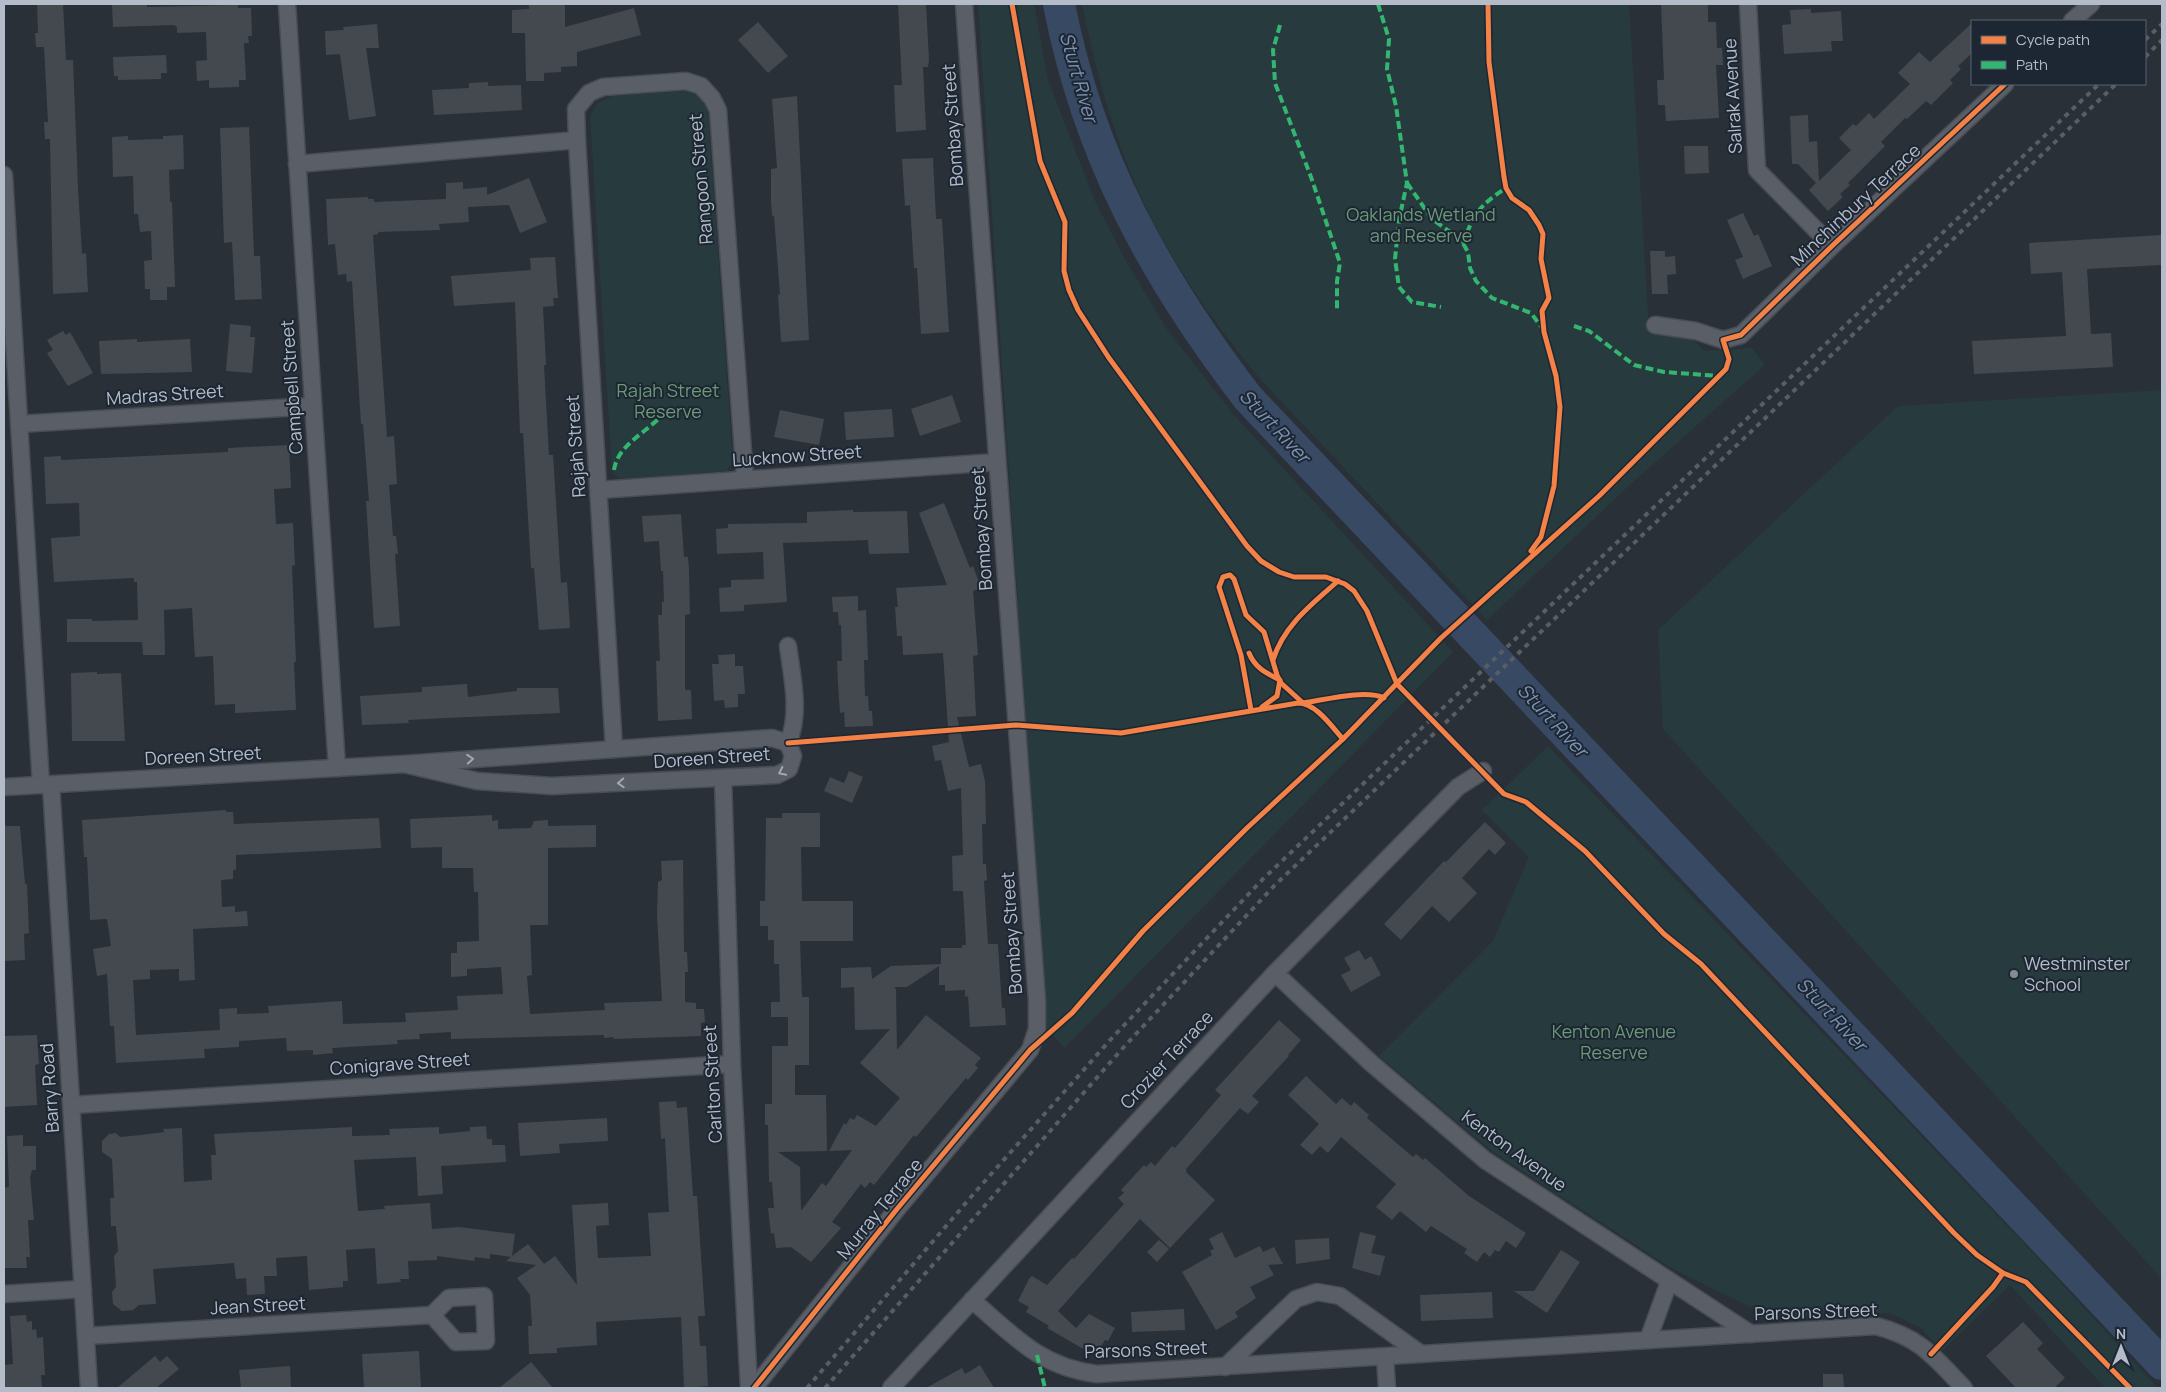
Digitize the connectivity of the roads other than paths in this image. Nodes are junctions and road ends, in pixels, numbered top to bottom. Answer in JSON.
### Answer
{"nodes":[{"id":1,"x":287,"y":4,"type":"edge"},
{"id":2,"x":964,"y":4,"type":"edge"},
{"id":3,"x":1748,"y":4,"type":"edge"},
{"id":4,"x":2091,"y":4,"type":"edge"},
{"id":5,"x":2073,"y":20,"type":"edge"},
{"id":6,"x":2004,"y":85,"type":"edge"},
{"id":7,"x":577,"y":140,"type":"junction"},
{"id":8,"x":297,"y":164,"type":"junction"},
{"id":9,"x":4,"y":175,"type":"edge"},
{"id":10,"x":1832,"y":246,"type":"junction"},
{"id":11,"x":6,"y":251,"type":"edge"},
{"id":12,"x":1655,"y":325,"type":"dead end"},
{"id":13,"x":313,"y":406,"type":"junction"},
{"id":14,"x":19,"y":424,"type":"junction"},
{"id":15,"x":997,"y":462,"type":"junction"},
{"id":16,"x":746,"y":480,"type":"junction"},
{"id":17,"x":599,"y":490,"type":"junction"},
{"id":18,"x":788,"y":646,"type":"dead end"},
{"id":19,"x":788,"y":743,"type":"junction"},
{"id":20,"x":614,"y":749,"type":"junction"},
{"id":21,"x":404,"y":764,"type":"junction"},
{"id":22,"x":337,"y":768,"type":"junction"},
{"id":23,"x":1483,"y":771,"type":"dead end"},
{"id":24,"x":723,"y":778,"type":"junction"},
{"id":25,"x":46,"y":785,"type":"junction"},
{"id":26,"x":4,"y":788,"type":"edge"},
{"id":27,"x":1275,"y":973,"type":"junction"},
{"id":28,"x":1030,"y":1050,"type":"joint"},
{"id":29,"x":732,"y":1064,"type":"junction"},
{"id":30,"x":72,"y":1105,"type":"junction"},
{"id":31,"x":1669,"y":1282,"type":"junction"},
{"id":32,"x":83,"y":1289,"type":"junction"},
{"id":33,"x":4,"y":1294,"type":"edge"},
{"id":34,"x":972,"y":1300,"type":"junction"},
{"id":35,"x":432,"y":1315,"type":"dead end"},
{"id":36,"x":1751,"y":1334,"type":"junction"},
{"id":37,"x":86,"y":1336,"type":"junction"},
{"id":38,"x":1648,"y":1340,"type":"junction"},
{"id":39,"x":1421,"y":1354,"type":"junction"},
{"id":40,"x":1385,"y":1357,"type":"junction"},
{"id":41,"x":1225,"y":1367,"type":"junction"},
{"id":42,"x":90,"y":1388,"type":"edge"},
{"id":43,"x":749,"y":1388,"type":"edge"},
{"id":44,"x":754,"y":1388,"type":"edge"},
{"id":45,"x":891,"y":1388,"type":"edge"},
{"id":46,"x":1386,"y":1388,"type":"edge"},
{"id":47,"x":1964,"y":1388,"type":"edge"}],
"edges":[{"from":1,"to":8,"type":"street","name":"Campbell Street"},
{"from":2,"to":15,"type":"street","name":"Bombay Street"},
{"from":3,"to":10,"type":"street","name":"Salrak Avenue"},
{"from":4,"to":5,"type":"street"},
{"from":6,"to":10,"type":"street","name":"Minchinbury Terrace"},
{"from":7,"to":8,"type":"street"},
{"from":7,"to":16,"type":"street","name":"Rangoon Street"},
{"from":7,"to":17,"type":"street","name":"Rajah Street"},
{"from":8,"to":13,"type":"street","name":"Campbell Street"},
{"from":9,"to":11,"type":"street","name":"Barry Road"},
{"from":10,"to":12,"type":"street","name":"Minchinbury Terrace"},
{"from":11,"to":14,"type":"street","name":"Barry Road"},
{"from":13,"to":14,"type":"street","name":"Madras Street"},
{"from":13,"to":22,"type":"street","name":"Campbell Street"},
{"from":14,"to":25,"type":"street","name":"Barry Road"},
{"from":15,"to":16,"type":"street","name":"Lucknow Street"},
{"from":15,"to":28,"type":"street","name":"Bombay Street"},
{"from":16,"to":17,"type":"street","name":"Lucknow Street"},
{"from":17,"to":20,"type":"street","name":"Rajah Street"},
{"from":18,"to":19,"type":"street"},
{"from":19,"to":20,"type":"street","name":"Doreen Street"},
{"from":19,"to":24,"type":"street","name":"Doreen Street","one_way":true},
{"from":21,"to":20,"type":"street","name":"Doreen Street","one_way":true},
{"from":21,"to":22,"type":"street","name":"Doreen Street"},
{"from":24,"to":21,"type":"street","name":"Doreen Street","one_way":true},
{"from":22,"to":25,"type":"street","name":"Doreen Street"},
{"from":23,"to":27,"type":"street","name":"Crozier Terrace"},
{"from":24,"to":29,"type":"street","name":"Carlton Street"},
{"from":25,"to":26,"type":"street","name":"Doreen Street"},
{"from":25,"to":30,"type":"street","name":"Barry Road"},
{"from":27,"to":31,"type":"street","name":"Kenton Avenue"},
{"from":27,"to":34,"type":"street","name":"Crozier Terrace"},
{"from":28,"to":44,"type":"street","name":"Murray Terrace"},
{"from":29,"to":30,"type":"street","name":"Conigrave Street"},
{"from":29,"to":43,"type":"street","name":"Carlton Street"},
{"from":30,"to":32,"type":"street","name":"Barry Road"},
{"from":31,"to":36,"type":"street","name":"Kenton Avenue"},
{"from":31,"to":38,"type":"street"},
{"from":32,"to":33,"type":"street"},
{"from":32,"to":37,"type":"street","name":"Barry Road"},
{"from":34,"to":41,"type":"street","name":"Parsons Street"},
{"from":34,"to":45,"type":"street","name":"Crozier Terrace"},
{"from":35,"to":37,"type":"street","name":"Jean Street"},
{"from":36,"to":38,"type":"street","name":"Parsons Street"},
{"from":36,"to":47,"type":"street","name":"Parsons Street"},
{"from":37,"to":42,"type":"street","name":"Barry Road"},
{"from":38,"to":39,"type":"street","name":"Parsons Street"},
{"from":39,"to":40,"type":"street","name":"Parsons Street"},
{"from":39,"to":41,"type":"street","name":"Parsons Street"},
{"from":40,"to":41,"type":"street","name":"Parsons Street"},
{"from":40,"to":46,"type":"street"}]}
